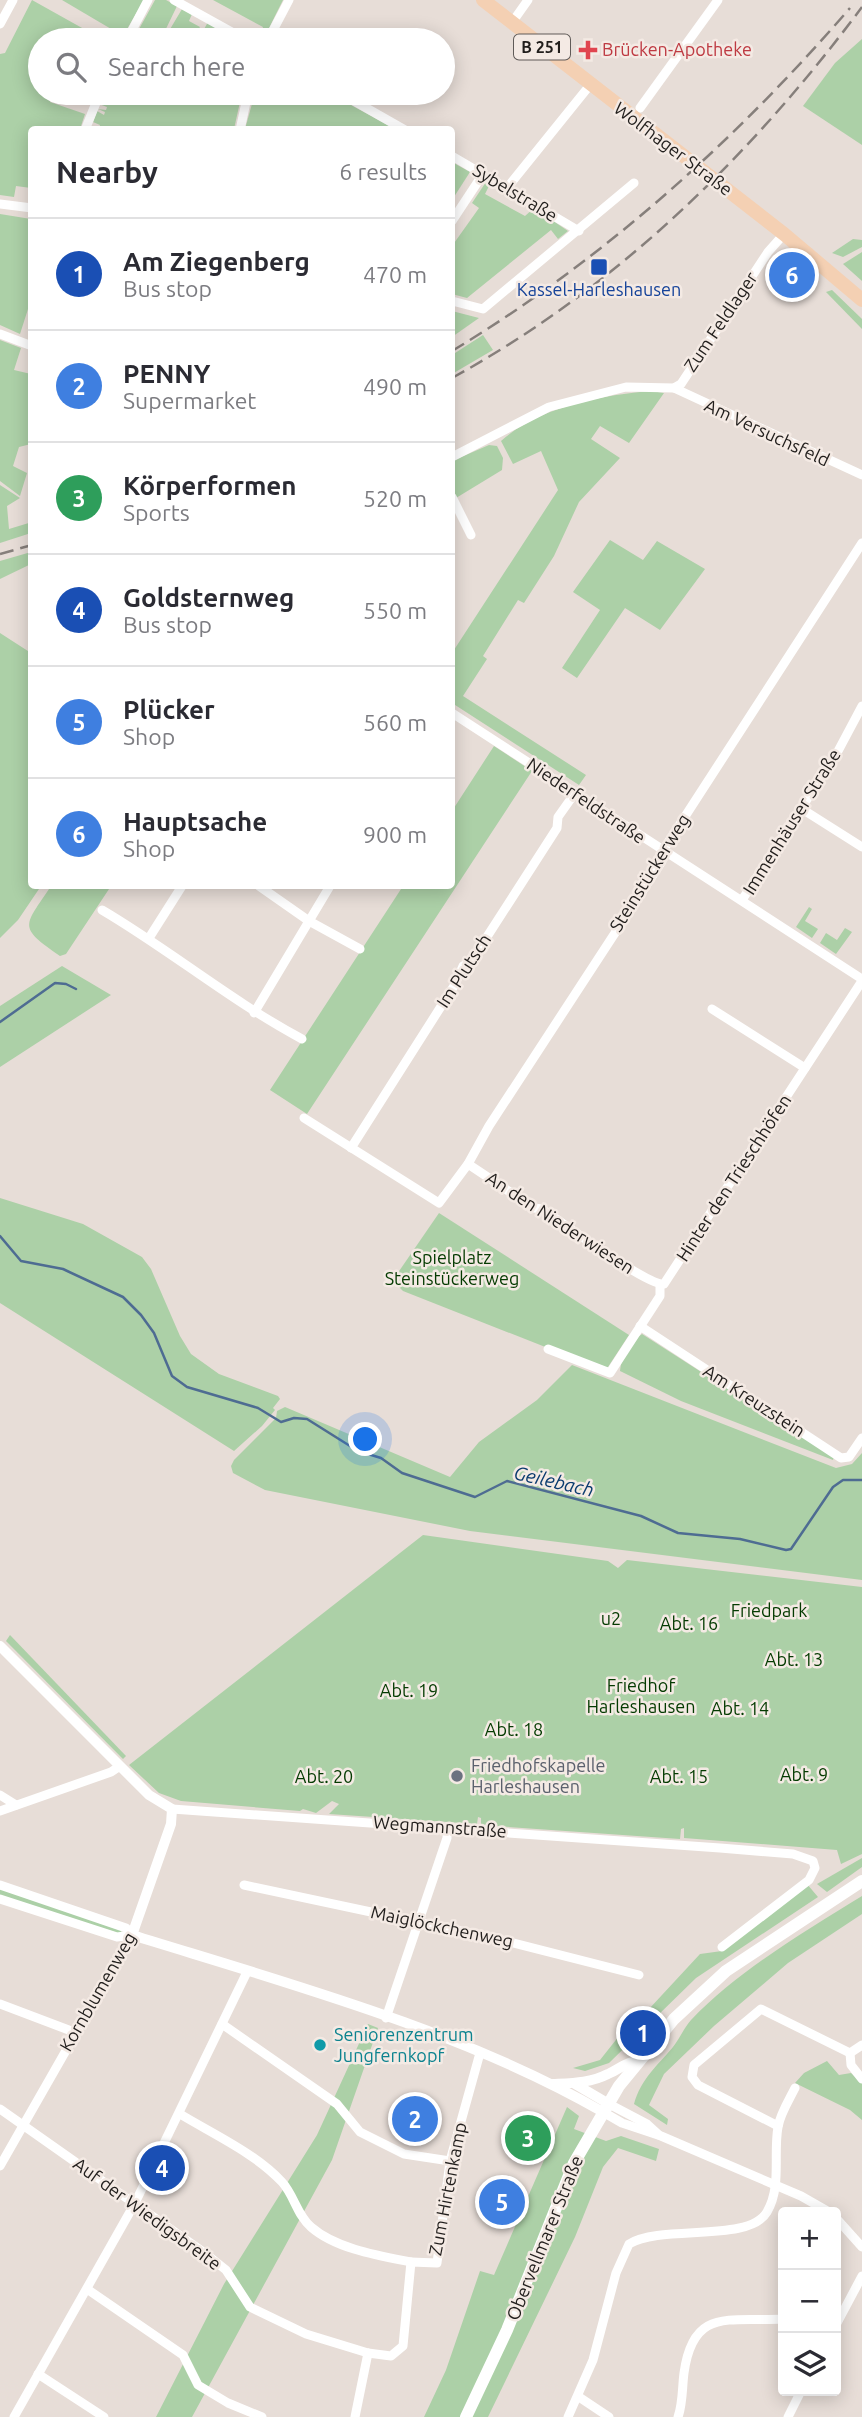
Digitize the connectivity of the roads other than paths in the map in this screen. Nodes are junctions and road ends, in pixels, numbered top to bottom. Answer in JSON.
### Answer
{"nodes":[{"id":1,"x":13,"y":0,"type":"edge"},
{"id":2,"x":148,"y":0,"type":"edge"},
{"id":3,"x":174,"y":0,"type":"edge"},
{"id":4,"x":289,"y":0,"type":"edge"},
{"id":5,"x":483,"y":0,"type":"edge"},
{"id":6,"x":528,"y":0,"type":"edge"},
{"id":7,"x":718,"y":0,"type":"edge"},
{"id":8,"x":0,"y":24,"type":"edge"},
{"id":9,"x":511,"y":24,"type":"junction"},
{"id":10,"x":133,"y":28,"type":"edge"},
{"id":11,"x":224,"y":28,"type":"edge"},
{"id":12,"x":274,"y":28,"type":"edge"},
{"id":13,"x":590,"y":85,"type":"junction"},
{"id":14,"x":95,"y":105,"type":"edge"},
{"id":15,"x":245,"y":105,"type":"edge"},
{"id":16,"x":361,"y":105,"type":"edge"},
{"id":17,"x":640,"y":108,"type":"dead end"},
{"id":18,"x":87,"y":126,"type":"edge"},
{"id":19,"x":241,"y":126,"type":"edge"},
{"id":20,"x":398,"y":126,"type":"edge"},
{"id":21,"x":455,"y":158,"type":"edge"},
{"id":22,"x":483,"y":174,"type":"junction"},
{"id":23,"x":634,"y":183,"type":"dead end"},
{"id":24,"x":507,"y":188,"type":"junction"},
{"id":25,"x":0,"y":204,"type":"edge"},
{"id":26,"x":28,"y":208,"type":"edge"},
{"id":27,"x":455,"y":216,"type":"edge"},
{"id":28,"x":579,"y":231,"type":"junction"},
{"id":29,"x":784,"y":234,"type":"junction"},
{"id":30,"x":862,"y":300,"type":"edge"},
{"id":31,"x":455,"y":302,"type":"edge"},
{"id":32,"x":0,"y":334,"type":"edge"},
{"id":33,"x":28,"y":344,"type":"edge"},
{"id":34,"x":674,"y":388,"type":"junction"},
{"id":35,"x":455,"y":455,"type":"edge"},
{"id":36,"x":862,"y":475,"type":"edge"},
{"id":37,"x":455,"y":503,"type":"edge"},
{"id":38,"x":471,"y":535,"type":"dead end"},
{"id":39,"x":862,"y":543,"type":"edge"},
{"id":40,"x":862,"y":706,"type":"edge"},
{"id":41,"x":455,"y":715,"type":"edge"},
{"id":42,"x":575,"y":793,"type":"junction"},
{"id":43,"x":802,"y":809,"type":"junction"},
{"id":44,"x":862,"y":847,"type":"edge"},
{"id":45,"x":662,"y":852,"type":"junction"},
{"id":46,"x":180,"y":889,"type":"edge"},
{"id":47,"x":263,"y":889,"type":"edge"},
{"id":48,"x":328,"y":889,"type":"edge"},
{"id":49,"x":742,"y":900,"type":"junction"},
{"id":50,"x":102,"y":910,"type":"dead end"},
{"id":51,"x":309,"y":920,"type":"junction"},
{"id":52,"x":149,"y":938,"type":"junction"},
{"id":53,"x":359,"y":949,"type":"dead end"},
{"id":54,"x":862,"y":980,"type":"edge"},
{"id":55,"x":712,"y":1009,"type":"dead end"},
{"id":56,"x":254,"y":1013,"type":"junction"},
{"id":57,"x":302,"y":1038,"type":"dead end"},
{"id":58,"x":805,"y":1068,"type":"junction"},
{"id":59,"x":304,"y":1118,"type":"dead end"},
{"id":60,"x":351,"y":1148,"type":"junction"},
{"id":61,"x":468,"y":1164,"type":"junction"},
{"id":62,"x":655,"y":1283,"type":"junction"},
{"id":63,"x":640,"y":1326,"type":"junction"},
{"id":64,"x":548,"y":1349,"type":"dead end"},
{"id":65,"x":862,"y":1438,"type":"edge"},
{"id":66,"x":0,"y":1646,"type":"edge"},
{"id":67,"x":120,"y":1766,"type":"junction"},
{"id":68,"x":0,"y":1795,"type":"edge"},
{"id":69,"x":16,"y":1805,"type":"junction"},
{"id":70,"x":172,"y":1809,"type":"junction"},
{"id":71,"x":0,"y":1811,"type":"edge"},
{"id":72,"x":447,"y":1828,"type":"junction"},
{"id":73,"x":862,"y":1881,"type":"edge"},
{"id":74,"x":0,"y":1885,"type":"edge"},
{"id":75,"x":244,"y":1885,"type":"dead end"},
{"id":76,"x":0,"y":1899,"type":"edge"},
{"id":77,"x":418,"y":1922,"type":"junction"},
{"id":78,"x":132,"y":1935,"type":"junction"},
{"id":79,"x":722,"y":1947,"type":"dead end"},
{"id":80,"x":247,"y":1972,"type":"junction"},
{"id":81,"x":639,"y":1975,"type":"dead end"},
{"id":82,"x":0,"y":2004,"type":"edge"},
{"id":83,"x":386,"y":2018,"type":"junction"},
{"id":84,"x":222,"y":2024,"type":"junction"},
{"id":85,"x":74,"y":2032,"type":"junction"},
{"id":86,"x":862,"y":2045,"type":"edge"},
{"id":87,"x":480,"y":2053,"type":"junction"},
{"id":88,"x":850,"y":2053,"type":"junction"},
{"id":89,"x":638,"y":2061,"type":"junction"},
{"id":90,"x":862,"y":2079,"type":"edge"},
{"id":91,"x":575,"y":2083,"type":"junction"},
{"id":92,"x":550,"y":2084,"type":"junction"},
{"id":93,"x":795,"y":2088,"type":"dead end"},
{"id":94,"x":606,"y":2108,"type":"junction"},
{"id":95,"x":0,"y":2109,"type":"edge"},
{"id":96,"x":180,"y":2114,"type":"junction"},
{"id":97,"x":23,"y":2126,"type":"junction"},
{"id":98,"x":778,"y":2126,"type":"junction"},
{"id":99,"x":450,"y":2161,"type":"junction"},
{"id":100,"x":0,"y":2166,"type":"edge"},
{"id":101,"x":776,"y":2188,"type":"junction"},
{"id":102,"x":135,"y":2203,"type":"junction"},
{"id":103,"x":820,"y":2207,"type":"edge"},
{"id":104,"x":841,"y":2224,"type":"edge"},
{"id":105,"x":862,"y":2247,"type":"edge"},
{"id":106,"x":411,"y":2262,"type":"junction"},
{"id":107,"x":862,"y":2276,"type":"edge"},
{"id":108,"x":87,"y":2289,"type":"junction"},
{"id":109,"x":841,"y":2316,"type":"edge"},
{"id":110,"x":778,"y":2319,"type":"edge"},
{"id":111,"x":404,"y":2346,"type":"joint"},
{"id":112,"x":368,"y":2353,"type":"junction"},
{"id":113,"x":38,"y":2374,"type":"junction"},
{"id":114,"x":799,"y":2396,"type":"edge"},
{"id":115,"x":579,"y":2397,"type":"junction"},
{"id":116,"x":14,"y":2417,"type":"edge"},
{"id":117,"x":104,"y":2417,"type":"edge"},
{"id":118,"x":262,"y":2417,"type":"edge"},
{"id":119,"x":355,"y":2417,"type":"edge"},
{"id":120,"x":466,"y":2417,"type":"edge"},
{"id":121,"x":568,"y":2417,"type":"edge"},
{"id":122,"x":608,"y":2417,"type":"edge"},
{"id":123,"x":678,"y":2417,"type":"edge"},
{"id":124,"x":788,"y":2417,"type":"edge"}],
"edges":[{"from":1,"to":8,"type":"street"},
{"from":2,"to":10,"type":"street"},
{"from":3,"to":11,"type":"street"},
{"from":4,"to":12,"type":"street"},
{"from":5,"to":9,"type":"main road","name":"Wolfhager Straße","number":"B 251"},
{"from":6,"to":9,"type":"street"},
{"from":7,"to":17,"type":"street"},
{"from":9,"to":13,"type":"main road","name":"Wolfhager Straße","number":"B 251"},
{"from":13,"to":24,"type":"street"},
{"from":13,"to":29,"type":"main road","name":"Wolfhager Straße","number":"B 251"},
{"from":14,"to":18,"type":"street"},
{"from":15,"to":19,"type":"street"},
{"from":16,"to":20,"type":"street"},
{"from":21,"to":22,"type":"street","name":"Sybelstraße"},
{"from":22,"to":24,"type":"street","name":"Sybelstraße"},
{"from":22,"to":27,"type":"street"},
{"from":23,"to":28,"type":"street"},
{"from":24,"to":28,"type":"street","name":"Sybelstraße"},
{"from":25,"to":26,"type":"street"},
{"from":28,"to":31,"type":"street"},
{"from":29,"to":30,"type":"main road","name":"Wolfhager Straße","number":"B 251"},
{"from":29,"to":34,"type":"street","name":"Zum Feldlager"},
{"from":32,"to":33,"type":"street"},
{"from":34,"to":35,"type":"street","name":"Zum Feldlager"},
{"from":34,"to":36,"type":"street","name":"Am Versuchsfeld"},
{"from":37,"to":38,"type":"street"},
{"from":39,"to":45,"type":"street","name":"Steinstückerweg"},
{"from":40,"to":43,"type":"street","name":"Immenhäuser Straße"},
{"from":41,"to":42,"type":"street","name":"Niederfeldstraße"},
{"from":42,"to":45,"type":"street","name":"Niederfeldstraße"},
{"from":42,"to":60,"type":"street","name":"Im Plutsch"},
{"from":43,"to":44,"type":"street"},
{"from":43,"to":49,"type":"street","name":"Immenhäuser Straße"},
{"from":45,"to":49,"type":"street","name":"Niederfeldstraße"},
{"from":45,"to":61,"type":"street","name":"Steinstückerweg"},
{"from":46,"to":52,"type":"street"},
{"from":47,"to":51,"type":"street"},
{"from":48,"to":51,"type":"street"},
{"from":49,"to":54,"type":"street","name":"Niederfeldstraße"},
{"from":50,"to":52,"type":"street"},
{"from":51,"to":53,"type":"street"},
{"from":51,"to":56,"type":"street"},
{"from":52,"to":56,"type":"street"},
{"from":54,"to":58,"type":"street","name":"Hinter den Trieschhöfen"},
{"from":55,"to":58,"type":"street"},
{"from":56,"to":57,"type":"street"},
{"from":58,"to":62,"type":"street","name":"Hinter den Trieschhöfen"},
{"from":59,"to":60,"type":"street"},
{"from":60,"to":61,"type":"street","name":"Steinstückerweg"},
{"from":61,"to":62,"type":"street","name":"An den Niederwiesen"},
{"from":62,"to":63,"type":"street","name":"Hinter den Trieschhöfen"},
{"from":63,"to":64,"type":"street","name":"Hinter den Trieschhöfen"},
{"from":63,"to":65,"type":"street","name":"Am Kreuzstein"},
{"from":66,"to":67,"type":"street"},
{"from":67,"to":69,"type":"street"},
{"from":67,"to":70,"type":"street"},
{"from":68,"to":69,"type":"street"},
{"from":69,"to":71,"type":"street"},
{"from":70,"to":72,"type":"street","name":"Wegmannstraße"},
{"from":70,"to":78,"type":"street","name":"Kornblumenweg"},
{"from":72,"to":77,"type":"street"},
{"from":72,"to":79,"type":"street","name":"Wegmannstraße"},
{"from":73,"to":89,"type":"main road","name":"Obervellmarer Straße"},
{"from":74,"to":78,"type":"street"},
{"from":75,"to":77,"type":"street","name":"Maiglöckchenweg"},
{"from":76,"to":78,"type":"street"},
{"from":77,"to":81,"type":"street","name":"Maiglöckchenweg"},
{"from":77,"to":83,"type":"street"},
{"from":78,"to":80,"type":"street"},
{"from":78,"to":85,"type":"street","name":"Kornblumenweg"},
{"from":80,"to":83,"type":"street"},
{"from":80,"to":84,"type":"street"},
{"from":82,"to":85,"type":"street"},
{"from":83,"to":87,"type":"street"},
{"from":84,"to":96,"type":"street"},
{"from":84,"to":99,"type":"street"},
{"from":85,"to":97,"type":"street","name":"Kornblumenweg"},
{"from":86,"to":88,"type":"street"},
{"from":87,"to":92,"type":"street"},
{"from":87,"to":99,"type":"street","name":"Zum Hirtenkamp"},
{"from":88,"to":90,"type":"street"},
{"from":88,"to":98,"type":"street"},
{"from":89,"to":91,"type":"street"},
{"from":89,"to":94,"type":"main road","name":"Obervellmarer Straße"},
{"from":91,"to":92,"type":"street"},
{"from":91,"to":94,"type":"street"},
{"from":92,"to":94,"type":"street"},
{"from":93,"to":98,"type":"street"},
{"from":94,"to":101,"type":"street"},
{"from":94,"to":120,"type":"main road","name":"Obervellmarer Straße"},
{"from":95,"to":97,"type":"street","name":"Auf der Wiedigsbreite"},
{"from":96,"to":102,"type":"street"},
{"from":96,"to":106,"type":"street"},
{"from":97,"to":100,"type":"street","name":"Kornblumenweg"},
{"from":97,"to":102,"type":"street","name":"Auf der Wiedigsbreite"},
{"from":98,"to":101,"type":"street"},
{"from":99,"to":106,"type":"street","name":"Zum Hirtenkamp"},
{"from":101,"to":103,"type":"street"},
{"from":101,"to":115,"type":"street"},
{"from":102,"to":108,"type":"street"},
{"from":102,"to":112,"type":"street","name":"Auf der Wiedigsbreite"},
{"from":104,"to":105,"type":"street"},
{"from":106,"to":111,"type":"street","name":"Zum Hirtenkamp"},
{"from":107,"to":109,"type":"street"},
{"from":108,"to":113,"type":"street"},
{"from":108,"to":118,"type":"street"},
{"from":110,"to":123,"type":"street"},
{"from":111,"to":112,"type":"street","name":"Auf der Wiedigsbreite"},
{"from":112,"to":119,"type":"street"},
{"from":113,"to":116,"type":"street"},
{"from":113,"to":117,"type":"street"},
{"from":114,"to":124,"type":"street"},
{"from":115,"to":121,"type":"street"},
{"from":115,"to":122,"type":"street"}]}
